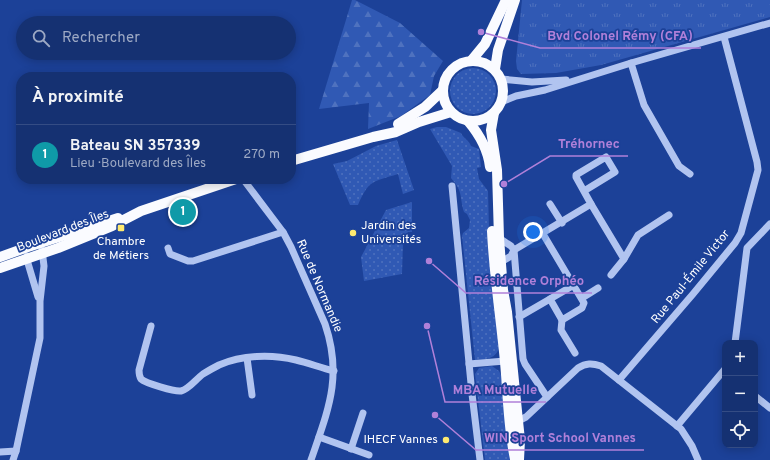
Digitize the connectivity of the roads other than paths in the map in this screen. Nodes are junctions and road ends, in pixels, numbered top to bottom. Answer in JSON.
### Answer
{"nodes":[{"id":1,"x":516,"y":0,"type":"edge"},
{"id":2,"x":505,"y":3,"type":"edge"},
{"id":3,"x":770,"y":23,"type":"edge"},
{"id":4,"x":724,"y":36,"type":"junction"},
{"id":5,"x":471,"y":61,"type":"junction"},
{"id":6,"x":631,"y":63,"type":"junction"},
{"id":7,"x":495,"y":69,"type":"junction"},
{"id":8,"x":501,"y":79,"type":"junction"},
{"id":9,"x":580,"y":79,"type":"junction"},
{"id":10,"x":442,"y":91,"type":"junction"},
{"id":11,"x":501,"y":102,"type":"junction"},
{"id":12,"x":451,"y":112,"type":"junction"},
{"id":13,"x":494,"y":113,"type":"junction"},
{"id":14,"x":468,"y":121,"type":"junction"},
{"id":15,"x":373,"y":137,"type":"junction"},
{"id":16,"x":296,"y":160,"type":"edge"},
{"id":17,"x":690,"y":174,"type":"dead end"},
{"id":18,"x":220,"y":184,"type":"edge"},
{"id":19,"x":247,"y":184,"type":"edge"},
{"id":20,"x":452,"y":186,"type":"dead end"},
{"id":21,"x":584,"y":191,"type":"junction"},
{"id":22,"x":550,"y":204,"type":"dead end"},
{"id":23,"x":591,"y":204,"type":"junction"},
{"id":24,"x":133,"y":214,"type":"junction"},
{"id":25,"x":670,"y":215,"type":"dead end"},
{"id":26,"x":562,"y":223,"type":"junction"},
{"id":27,"x":770,"y":224,"type":"edge"},
{"id":28,"x":283,"y":232,"type":"junction"},
{"id":29,"x":543,"y":234,"type":"junction"},
{"id":30,"x":499,"y":238,"type":"junction"},
{"id":31,"x":40,"y":243,"type":"junction"},
{"id":32,"x":28,"y":247,"type":"junction"},
{"id":33,"x":168,"y":248,"type":"dead end"},
{"id":34,"x":514,"y":250,"type":"junction"},
{"id":35,"x":43,"y":254,"type":"junction"},
{"id":36,"x":0,"y":257,"type":"edge"},
{"id":37,"x":624,"y":259,"type":"junction"},
{"id":38,"x":27,"y":260,"type":"junction"},
{"id":39,"x":501,"y":262,"type":"junction"},
{"id":40,"x":0,"y":268,"type":"edge"},
{"id":41,"x":611,"y":275,"type":"dead end"},
{"id":42,"x":574,"y":285,"type":"junction"},
{"id":43,"x":598,"y":288,"type":"dead end"},
{"id":44,"x":582,"y":298,"type":"junction"},
{"id":45,"x":550,"y":299,"type":"junction"},
{"id":46,"x":40,"y":301,"type":"junction"},
{"id":47,"x":519,"y":317,"type":"junction"},
{"id":48,"x":562,"y":320,"type":"junction"},
{"id":49,"x":151,"y":326,"type":"dead end"},
{"id":50,"x":735,"y":340,"type":"edge"},
{"id":51,"x":575,"y":353,"type":"dead end"},
{"id":52,"x":247,"y":358,"type":"junction"},
{"id":53,"x":505,"y":361,"type":"junction"},
{"id":54,"x":469,"y":364,"type":"junction"},
{"id":55,"x":334,"y":371,"type":"junction"},
{"id":56,"x":722,"y":373,"type":"edge"},
{"id":57,"x":619,"y":380,"type":"junction"},
{"id":58,"x":252,"y":395,"type":"dead end"},
{"id":59,"x":547,"y":397,"type":"junction"},
{"id":60,"x":758,"y":398,"type":"edge"},
{"id":61,"x":516,"y":406,"type":"junction"},
{"id":62,"x":770,"y":408,"type":"edge"},
{"id":63,"x":530,"y":412,"type":"junction"},
{"id":64,"x":363,"y":413,"type":"dead end"},
{"id":65,"x":514,"y":420,"type":"junction"},
{"id":66,"x":677,"y":426,"type":"junction"},
{"id":67,"x":318,"y":437,"type":"junction"},
{"id":68,"x":351,"y":449,"type":"junction"},
{"id":69,"x":0,"y":452,"type":"edge"},
{"id":70,"x":16,"y":452,"type":"junction"},
{"id":71,"x":369,"y":455,"type":"dead end"},
{"id":72,"x":13,"y":460,"type":"edge"},
{"id":73,"x":311,"y":460,"type":"edge"},
{"id":74,"x":480,"y":460,"type":"edge"},
{"id":75,"x":516,"y":460,"type":"edge"},
{"id":76,"x":519,"y":460,"type":"edge"},
{"id":77,"x":698,"y":460,"type":"edge"}],
"edges":[{"from":1,"to":7,"type":"main road"},
{"from":2,"to":5,"type":"main road"},
{"from":3,"to":4,"type":"street"},
{"from":4,"to":6,"type":"street"},
{"from":4,"to":57,"type":"street","name":"Rue Paul-Émile Victor"},
{"from":5,"to":7,"type":"main road"},
{"from":5,"to":10,"type":"main road"},
{"from":6,"to":9,"type":"street"},
{"from":6,"to":17,"type":"street"},
{"from":7,"to":8,"type":"main road"},
{"from":8,"to":9,"type":"street"},
{"from":8,"to":11,"type":"main road"},
{"from":9,"to":11,"type":"street"},
{"from":10,"to":12,"type":"main road"},
{"from":10,"to":15,"type":"main road"},
{"from":11,"to":13,"type":"main road"},
{"from":12,"to":14,"type":"main road"},
{"from":12,"to":15,"type":"main road"},
{"from":13,"to":14,"type":"main road"},
{"from":13,"to":30,"type":"main road"},
{"from":14,"to":53,"type":"main road"},
{"from":15,"to":16,"type":"main road"},
{"from":18,"to":24,"type":"main road","name":"Boulevard des Îles"},
{"from":19,"to":28,"type":"street","name":"Rue de Normandie"},
{"from":20,"to":54,"type":"street"},
{"from":21,"to":21,"type":"street"},
{"from":21,"to":23,"type":"street"},
{"from":22,"to":26,"type":"street"},
{"from":23,"to":26,"type":"street"},
{"from":23,"to":37,"type":"street"},
{"from":24,"to":31,"type":"main road","name":"Boulevard des Îles"},
{"from":24,"to":35,"type":"main road","name":"Boulevard des Îles"},
{"from":25,"to":37,"type":"street"},
{"from":26,"to":29,"type":"street"},
{"from":27,"to":50,"type":"street"},
{"from":28,"to":33,"type":"street"},
{"from":28,"to":55,"type":"street","name":"Rue de Normandie"},
{"from":29,"to":34,"type":"street"},
{"from":29,"to":42,"type":"street"},
{"from":30,"to":34,"type":"street"},
{"from":30,"to":39,"type":"main road"},
{"from":31,"to":32,"type":"main road","name":"Boulevard des Îles"},
{"from":31,"to":35,"type":"street"},
{"from":32,"to":36,"type":"main road","name":"Boulevard des Îles"},
{"from":32,"to":38,"type":"street"},
{"from":34,"to":39,"type":"street"},
{"from":34,"to":47,"type":"street"},
{"from":35,"to":38,"type":"main road","name":"Boulevard des Îles"},
{"from":35,"to":46,"type":"street"},
{"from":37,"to":41,"type":"street"},
{"from":38,"to":40,"type":"main road","name":"Boulevard des Îles"},
{"from":38,"to":46,"type":"street"},
{"from":39,"to":61,"type":"main road"},
{"from":42,"to":44,"type":"street"},
{"from":42,"to":45,"type":"street"},
{"from":43,"to":44,"type":"street"},
{"from":44,"to":48,"type":"street"},
{"from":45,"to":47,"type":"street"},
{"from":45,"to":48,"type":"street"},
{"from":46,"to":70,"type":"street"},
{"from":47,"to":59,"type":"street"},
{"from":48,"to":51,"type":"street"},
{"from":49,"to":52,"type":"street"},
{"from":52,"to":55,"type":"street"},
{"from":52,"to":58,"type":"street"},
{"from":53,"to":54,"type":"street"},
{"from":53,"to":65,"type":"main road"},
{"from":54,"to":74,"type":"street"},
{"from":55,"to":67,"type":"street","name":"Rue de Normandie"},
{"from":56,"to":66,"type":"street"},
{"from":57,"to":59,"type":"street"},
{"from":57,"to":66,"type":"street"},
{"from":59,"to":63,"type":"street"},
{"from":60,"to":62,"type":"street"},
{"from":61,"to":63,"type":"street"},
{"from":61,"to":65,"type":"main road"},
{"from":63,"to":65,"type":"street"},
{"from":64,"to":68,"type":"street"},
{"from":65,"to":75,"type":"main road"},
{"from":65,"to":76,"type":"main road"},
{"from":66,"to":77,"type":"street"},
{"from":67,"to":68,"type":"street"},
{"from":67,"to":73,"type":"street","name":"Rue de Normandie"},
{"from":68,"to":71,"type":"street"},
{"from":69,"to":70,"type":"street"},
{"from":70,"to":72,"type":"street"}]}
